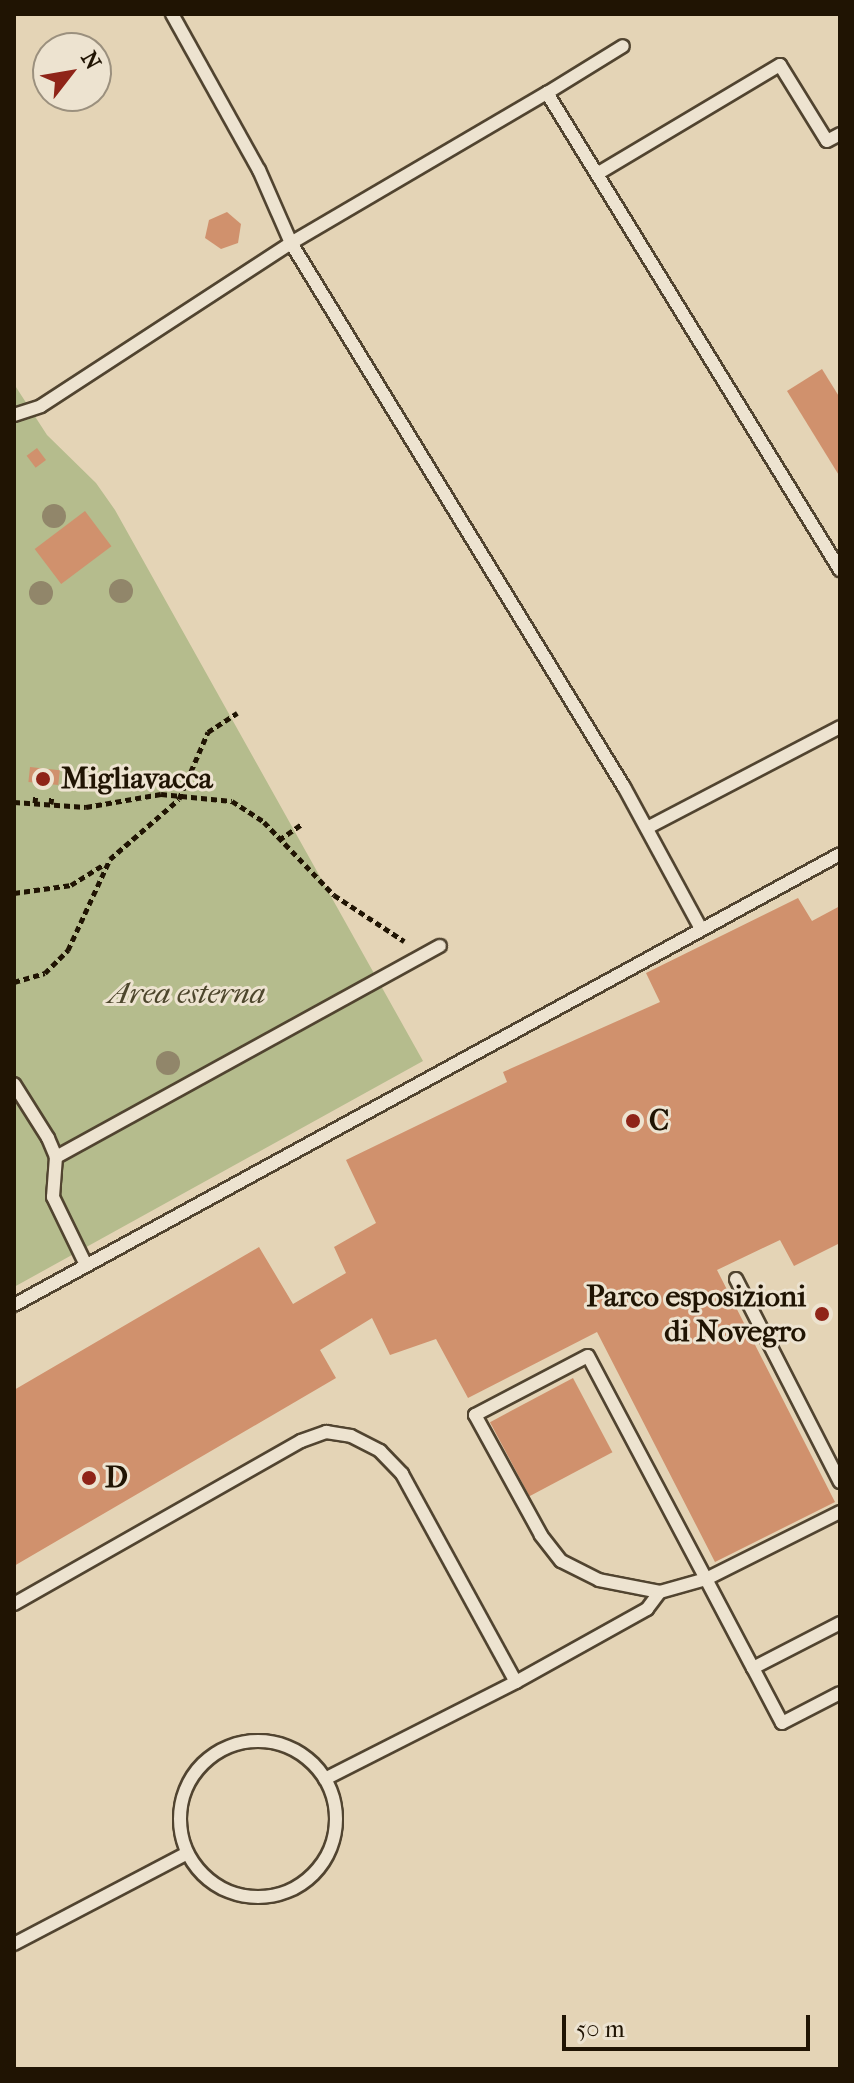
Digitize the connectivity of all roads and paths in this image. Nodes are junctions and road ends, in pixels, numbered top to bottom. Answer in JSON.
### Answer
{"nodes":[{"id":1,"x":176,"y":15,"type":"edge"},
{"id":2,"x":623,"y":46,"type":"dead end"},
{"id":3,"x":547,"y":93,"type":"junction"},
{"id":4,"x":840,"y":134,"type":"edge"},
{"id":5,"x":597,"y":174,"type":"junction"},
{"id":6,"x":291,"y":243,"type":"junction"},
{"id":7,"x":14,"y":415,"type":"edge"},
{"id":8,"x":840,"y":570,"type":"edge"},
{"id":9,"x":237,"y":713,"type":"dead end"},
{"id":10,"x":840,"y":727,"type":"edge"},
{"id":11,"x":36,"y":794,"type":"dead end"},
{"id":12,"x":183,"y":794,"type":"junction"},
{"id":13,"x":52,"y":795,"type":"dead end"},
{"id":14,"x":14,"y":802,"type":"edge"},
{"id":15,"x":35,"y":803,"type":"junction"},
{"id":16,"x":51,"y":804,"type":"junction"},
{"id":17,"x":303,"y":823,"type":"dead end"},
{"id":18,"x":647,"y":828,"type":"junction"},
{"id":19,"x":279,"y":840,"type":"junction"},
{"id":20,"x":840,"y":854,"type":"edge"},
{"id":21,"x":110,"y":859,"type":"junction"},
{"id":22,"x":14,"y":893,"type":"edge"},
{"id":23,"x":701,"y":929,"type":"junction"},
{"id":24,"x":440,"y":946,"type":"dead end"},
{"id":25,"x":425,"y":954,"type":"junction"},
{"id":26,"x":14,"y":982,"type":"edge"},
{"id":27,"x":14,"y":1084,"type":"edge"},
{"id":28,"x":56,"y":1157,"type":"junction"},
{"id":29,"x":86,"y":1265,"type":"junction"},
{"id":30,"x":736,"y":1279,"type":"dead end"},
{"id":31,"x":14,"y":1305,"type":"edge"},
{"id":32,"x":840,"y":1482,"type":"edge"},
{"id":33,"x":840,"y":1512,"type":"edge"},
{"id":34,"x":706,"y":1579,"type":"junction"},
{"id":35,"x":660,"y":1592,"type":"junction"},
{"id":36,"x":14,"y":1604,"type":"edge"},
{"id":37,"x":840,"y":1623,"type":"edge"},
{"id":38,"x":753,"y":1668,"type":"junction"},
{"id":39,"x":516,"y":1682,"type":"junction"},
{"id":40,"x":840,"y":1693,"type":"edge"},
{"id":41,"x":325,"y":1779,"type":"junction"},
{"id":42,"x":187,"y":1853,"type":"junction"},
{"id":43,"x":14,"y":1944,"type":"edge"}],
"edges":[{"from":1,"to":6,"type":"lane"},
{"from":2,"to":3,"type":"lane"},
{"from":3,"to":5,"type":"lane"},
{"from":3,"to":6,"type":"lane"},
{"from":4,"to":5,"type":"lane"},
{"from":5,"to":8,"type":"lane"},
{"from":6,"to":7,"type":"lane"},
{"from":6,"to":18,"type":"lane"},
{"from":9,"to":12,"type":"path"},
{"from":10,"to":18,"type":"lane"},
{"from":11,"to":15,"type":"path"},
{"from":12,"to":16,"type":"path"},
{"from":12,"to":19,"type":"path"},
{"from":12,"to":21,"type":"path"},
{"from":13,"to":16,"type":"path"},
{"from":14,"to":15,"type":"path"},
{"from":15,"to":16,"type":"path"},
{"from":17,"to":19,"type":"path"},
{"from":18,"to":23,"type":"lane"},
{"from":19,"to":25,"type":"path"},
{"from":20,"to":23,"type":"lane"},
{"from":21,"to":22,"type":"path"},
{"from":21,"to":26,"type":"path"},
{"from":23,"to":29,"type":"lane"},
{"from":24,"to":25,"type":"lane"},
{"from":25,"to":28,"type":"lane"},
{"from":27,"to":28,"type":"lane"},
{"from":28,"to":29,"type":"lane"},
{"from":29,"to":31,"type":"lane"},
{"from":30,"to":32,"type":"lane"},
{"from":33,"to":34,"type":"lane"},
{"from":34,"to":35,"type":"lane"},
{"from":34,"to":35,"type":"lane"},
{"from":34,"to":38,"type":"lane"},
{"from":35,"to":39,"type":"lane"},
{"from":36,"to":39,"type":"lane"},
{"from":37,"to":38,"type":"lane"},
{"from":38,"to":40,"type":"lane"},
{"from":39,"to":41,"type":"lane"},
{"from":41,"to":42,"type":"lane"},
{"from":41,"to":42,"type":"lane"},
{"from":42,"to":43,"type":"lane"}]}
